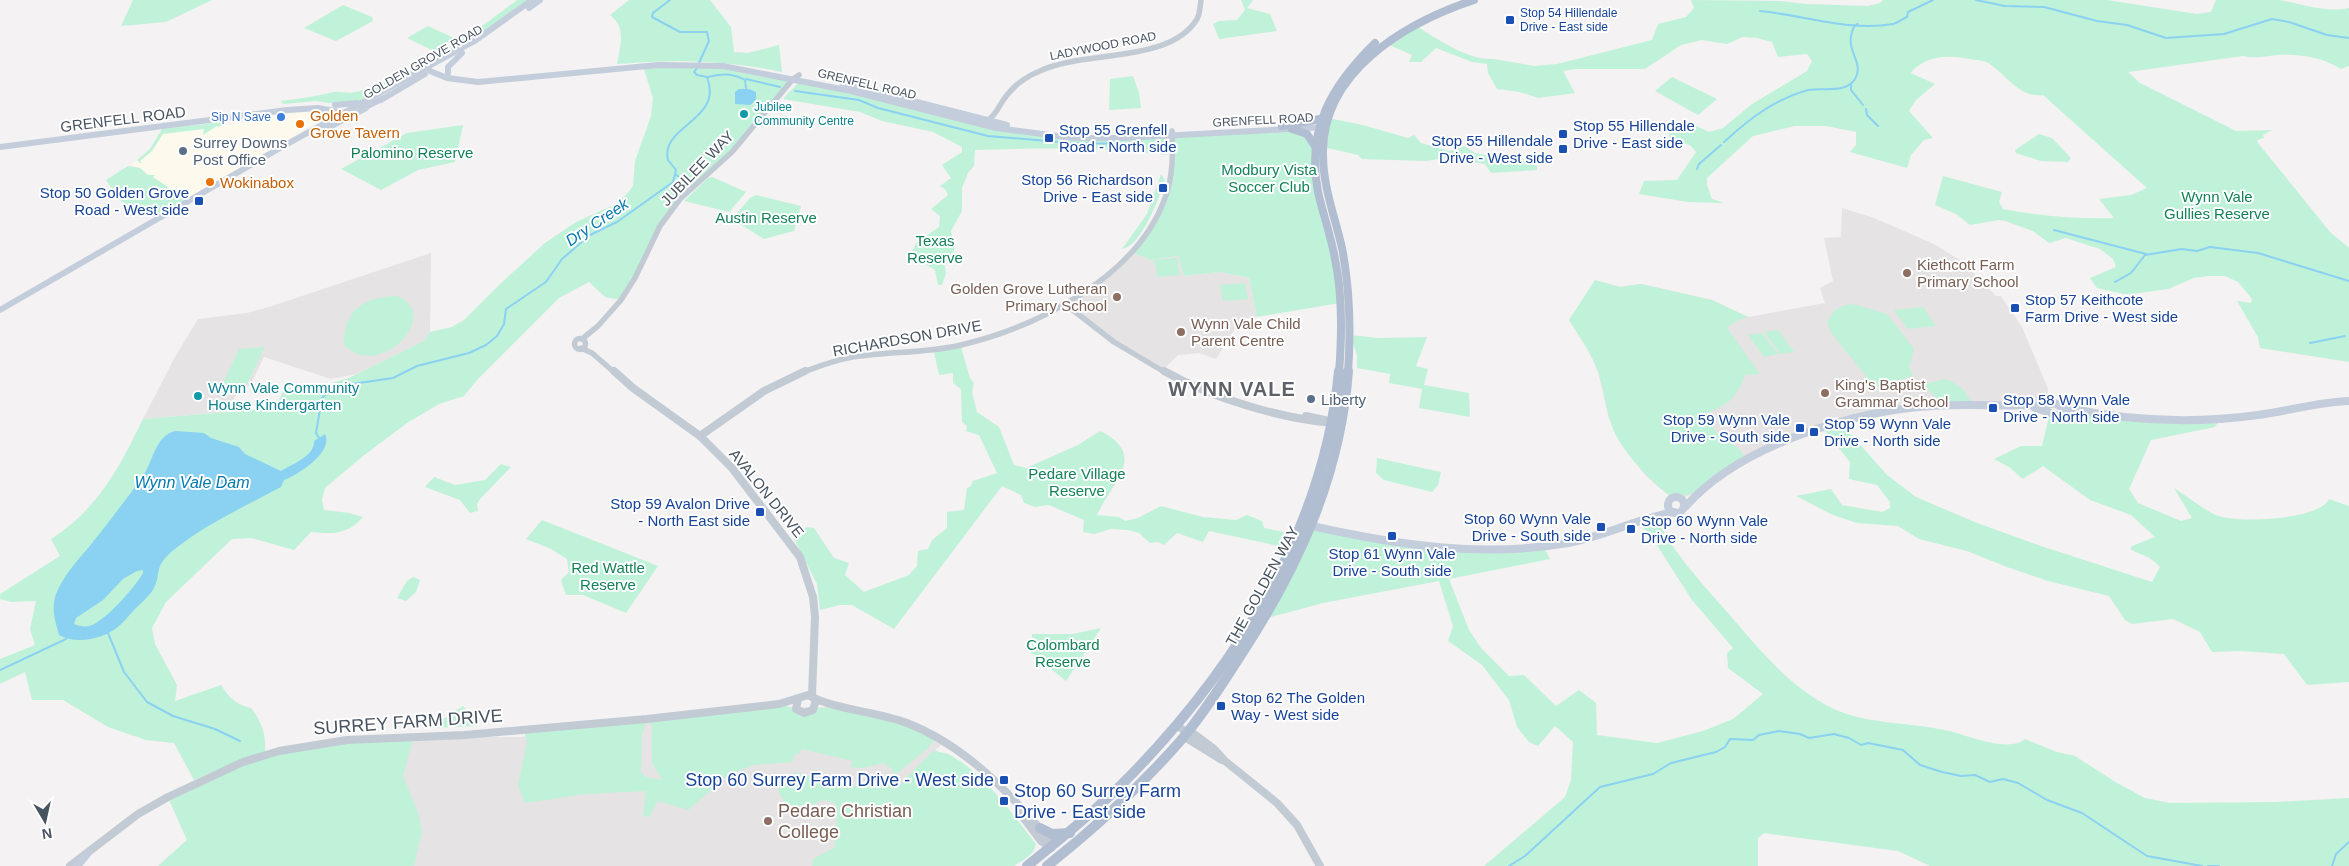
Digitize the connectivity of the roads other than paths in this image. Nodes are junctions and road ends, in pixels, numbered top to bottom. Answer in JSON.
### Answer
{"nodes":[{"id":1,"x":532,"y":0,"type":"edge"},
{"id":2,"x":540,"y":0,"type":"edge"},
{"id":3,"x":1200,"y":0,"type":"edge"},
{"id":4,"x":1460,"y":0,"type":"edge"},
{"id":5,"x":1474,"y":0,"type":"edge"},
{"id":6,"x":462,"y":53,"type":"junction"},
{"id":7,"x":693,"y":62,"type":"junction"},
{"id":8,"x":431,"y":69,"type":"junction"},
{"id":9,"x":448,"y":73,"type":"junction"},
{"id":10,"x":797,"y":78,"type":"junction"},
{"id":11,"x":417,"y":79,"type":"junction"},
{"id":12,"x":455,"y":80,"type":"junction"},
{"id":13,"x":377,"y":95,"type":"junction"},
{"id":14,"x":384,"y":98,"type":"junction"},
{"id":15,"x":335,"y":105,"type":"junction"},
{"id":16,"x":328,"y":109,"type":"junction"},
{"id":17,"x":345,"y":113,"type":"junction"},
{"id":18,"x":229,"y":115,"type":"junction"},
{"id":19,"x":987,"y":123,"type":"junction"},
{"id":20,"x":160,"y":124,"type":"junction"},
{"id":21,"x":324,"y":124,"type":"junction"},
{"id":22,"x":335,"y":125,"type":"junction"},
{"id":23,"x":1320,"y":125,"type":"junction"},
{"id":24,"x":1282,"y":126,"type":"joint"},
{"id":25,"x":1292,"y":129,"type":"junction"},
{"id":26,"x":1172,"y":133,"type":"junction"},
{"id":27,"x":0,"y":142,"type":"edge"},
{"id":28,"x":1315,"y":146,"type":"junction"},
{"id":29,"x":0,"y":147,"type":"edge"},
{"id":30,"x":258,"y":162,"type":"junction"},
{"id":31,"x":1065,"y":304,"type":"junction"},
{"id":32,"x":0,"y":310,"type":"edge"},
{"id":33,"x":584,"y":343,"type":"joint"},
{"id":34,"x":2349,"y":401,"type":"edge"},
{"id":35,"x":2049,"y":409,"type":"junction"},
{"id":36,"x":2064,"y":411,"type":"junction"},
{"id":37,"x":1336,"y":423,"type":"junction"},
{"id":38,"x":700,"y":436,"type":"junction"},
{"id":39,"x":1698,"y":492,"type":"junction"},
{"id":40,"x":1678,"y":498,"type":"junction"},
{"id":41,"x":1666,"y":503,"type":"junction"},
{"id":42,"x":1686,"y":506,"type":"junction"},
{"id":43,"x":1674,"y":512,"type":"junction"},
{"id":44,"x":1304,"y":515,"type":"junction"},
{"id":45,"x":1652,"y":517,"type":"junction"},
{"id":46,"x":1312,"y":526,"type":"junction"},
{"id":47,"x":1298,"y":532,"type":"junction"},
{"id":48,"x":809,"y":699,"type":"junction"},
{"id":49,"x":779,"y":704,"type":"junction"},
{"id":50,"x":796,"y":709,"type":"junction"},
{"id":51,"x":1177,"y":725,"type":"junction"},
{"id":52,"x":1187,"y":733,"type":"junction"},
{"id":53,"x":1015,"y":804,"type":"junction"},
{"id":54,"x":1040,"y":828,"type":"junction"},
{"id":55,"x":1072,"y":837,"type":"junction"},
{"id":56,"x":1051,"y":848,"type":"junction"},
{"id":57,"x":88,"y":853,"type":"junction"},
{"id":58,"x":1050,"y":864,"type":"edge"},
{"id":59,"x":70,"y":866,"type":"edge"},
{"id":60,"x":77,"y":866,"type":"edge"},
{"id":61,"x":1027,"y":866,"type":"edge"},
{"id":62,"x":1320,"y":866,"type":"edge"}],
"edges":[{"from":1,"to":8,"type":"main road","name":"GOLDEN GROVE ROAD"},
{"from":2,"to":6,"type":"main road","name":"GOLDEN GROVE ROAD"},
{"from":3,"to":19,"type":"street","name":"LADYWOOD ROAD"},
{"from":4,"to":23,"type":"main road","name":"THE GOLDEN WAY"},
{"from":5,"to":23,"type":"main road","name":"THE GOLDEN WAY"},
{"from":6,"to":8,"type":"main road","name":"GOLDEN GROVE ROAD"},
{"from":6,"to":9,"type":"main road"},
{"from":7,"to":9,"type":"main road","name":"GRENFELL ROAD"},
{"from":7,"to":10,"type":"main road","name":"GRENFELL ROAD"},
{"from":7,"to":12,"type":"main road","name":"GRENFELL ROAD"},
{"from":8,"to":9,"type":"main road","name":"GRENFELL ROAD"},
{"from":8,"to":11,"type":"main road","name":"GOLDEN GROVE ROAD"},
{"from":8,"to":12,"type":"main road","name":"GRENFELL ROAD"},
{"from":8,"to":13,"type":"main road","name":"GOLDEN GROVE ROAD"},
{"from":10,"to":19,"type":"main road","name":"GRENFELL ROAD"},
{"from":10,"to":33,"type":"street","name":"JUBILEE WAY"},
{"from":11,"to":12,"type":"main road"},
{"from":11,"to":14,"type":"main road","name":"GOLDEN GROVE ROAD"},
{"from":13,"to":15,"type":"main road","name":"GRENFELL ROAD"},
{"from":13,"to":17,"type":"main road","name":"GOLDEN GROVE ROAD"},
{"from":14,"to":17,"type":"main road"},
{"from":14,"to":22,"type":"main road","name":"GOLDEN GROVE ROAD"},
{"from":15,"to":17,"type":"main road"},
{"from":15,"to":18,"type":"main road","name":"GRENFELL ROAD"},
{"from":16,"to":17,"type":"main road","name":"GRENFELL ROAD"},
{"from":16,"to":18,"type":"main road","name":"GRENFELL ROAD"},
{"from":16,"to":21,"type":"main road"},
{"from":17,"to":21,"type":"main road","name":"GOLDEN GROVE ROAD"},
{"from":17,"to":22,"type":"main road"},
{"from":18,"to":20,"type":"main road","name":"GRENFELL ROAD"},
{"from":19,"to":26,"type":"main road","name":"GRENFELL ROAD"},
{"from":20,"to":27,"type":"main road","name":"GRENFELL ROAD"},
{"from":20,"to":29,"type":"main road","name":"GRENFELL ROAD"},
{"from":21,"to":30,"type":"main road","name":"GOLDEN GROVE ROAD"},
{"from":22,"to":30,"type":"main road","name":"GOLDEN GROVE ROAD"},
{"from":23,"to":24,"type":"main road"},
{"from":23,"to":25,"type":"main road","name":"GRENFELL ROAD"},
{"from":23,"to":28,"type":"main road","name":"THE GOLDEN WAY"},
{"from":23,"to":37,"type":"main road","name":"THE GOLDEN WAY"},
{"from":24,"to":26,"type":"main road","name":"GRENFELL ROAD"},
{"from":25,"to":26,"type":"main road","name":"GRENFELL ROAD"},
{"from":25,"to":28,"type":"main road"},
{"from":26,"to":31,"type":"street","name":"RICHARDSON DRIVE"},
{"from":28,"to":37,"type":"main road","name":"THE GOLDEN WAY"},
{"from":30,"to":32,"type":"main road","name":"GOLDEN GROVE ROAD"},
{"from":31,"to":37,"type":"street"},
{"from":31,"to":38,"type":"street","name":"RICHARDSON DRIVE"},
{"from":33,"to":38,"type":"street","name":"AVALON DRIVE"},
{"from":34,"to":36,"type":"main road"},
{"from":35,"to":36,"type":"main road"},
{"from":35,"to":36,"type":"main road"},
{"from":35,"to":39,"type":"main road"},
{"from":37,"to":44,"type":"main road","name":"THE GOLDEN WAY"},
{"from":37,"to":46,"type":"main road","name":"THE GOLDEN WAY"},
{"from":38,"to":48,"type":"street","name":"AVALON DRIVE"},
{"from":39,"to":40,"type":"main road"},
{"from":39,"to":42,"type":"main road"},
{"from":40,"to":41,"type":"main road"},
{"from":40,"to":42,"type":"main road"},
{"from":41,"to":43,"type":"main road"},
{"from":41,"to":45,"type":"main road"},
{"from":42,"to":43,"type":"main road"},
{"from":43,"to":45,"type":"main road"},
{"from":44,"to":46,"type":"main road"},
{"from":44,"to":47,"type":"main road","name":"THE GOLDEN WAY"},
{"from":45,"to":46,"type":"main road"},
{"from":46,"to":47,"type":"main road"},
{"from":46,"to":52,"type":"main road","name":"THE GOLDEN WAY"},
{"from":47,"to":51,"type":"main road","name":"THE GOLDEN WAY"},
{"from":48,"to":49,"type":"street","name":"SURREY FARM DRIVE"},
{"from":48,"to":50,"type":"street","name":"AVALON DRIVE"},
{"from":48,"to":50,"type":"street","name":"SURREY FARM DRIVE"},
{"from":48,"to":53,"type":"street","name":"SURREY FARM DRIVE"},
{"from":49,"to":50,"type":"street","name":"SURREY FARM DRIVE"},
{"from":49,"to":57,"type":"street","name":"SURREY FARM DRIVE"},
{"from":51,"to":52,"type":"street"},
{"from":51,"to":55,"type":"main road","name":"THE GOLDEN WAY"},
{"from":52,"to":55,"type":"main road","name":"THE GOLDEN WAY"},
{"from":52,"to":62,"type":"street"},
{"from":53,"to":54,"type":"street","name":"SURREY FARM DRIVE"},
{"from":53,"to":56,"type":"street","name":"SURREY FARM DRIVE"},
{"from":54,"to":55,"type":"main road"},
{"from":54,"to":56,"type":"street","name":"SURREY FARM DRIVE"},
{"from":55,"to":56,"type":"main road"},
{"from":55,"to":58,"type":"main road","name":"THE GOLDEN WAY"},
{"from":56,"to":58,"type":"main road"},
{"from":56,"to":61,"type":"main road"},
{"from":57,"to":59,"type":"street","name":"SURREY FARM DRIVE"},
{"from":57,"to":60,"type":"main road"}]}
